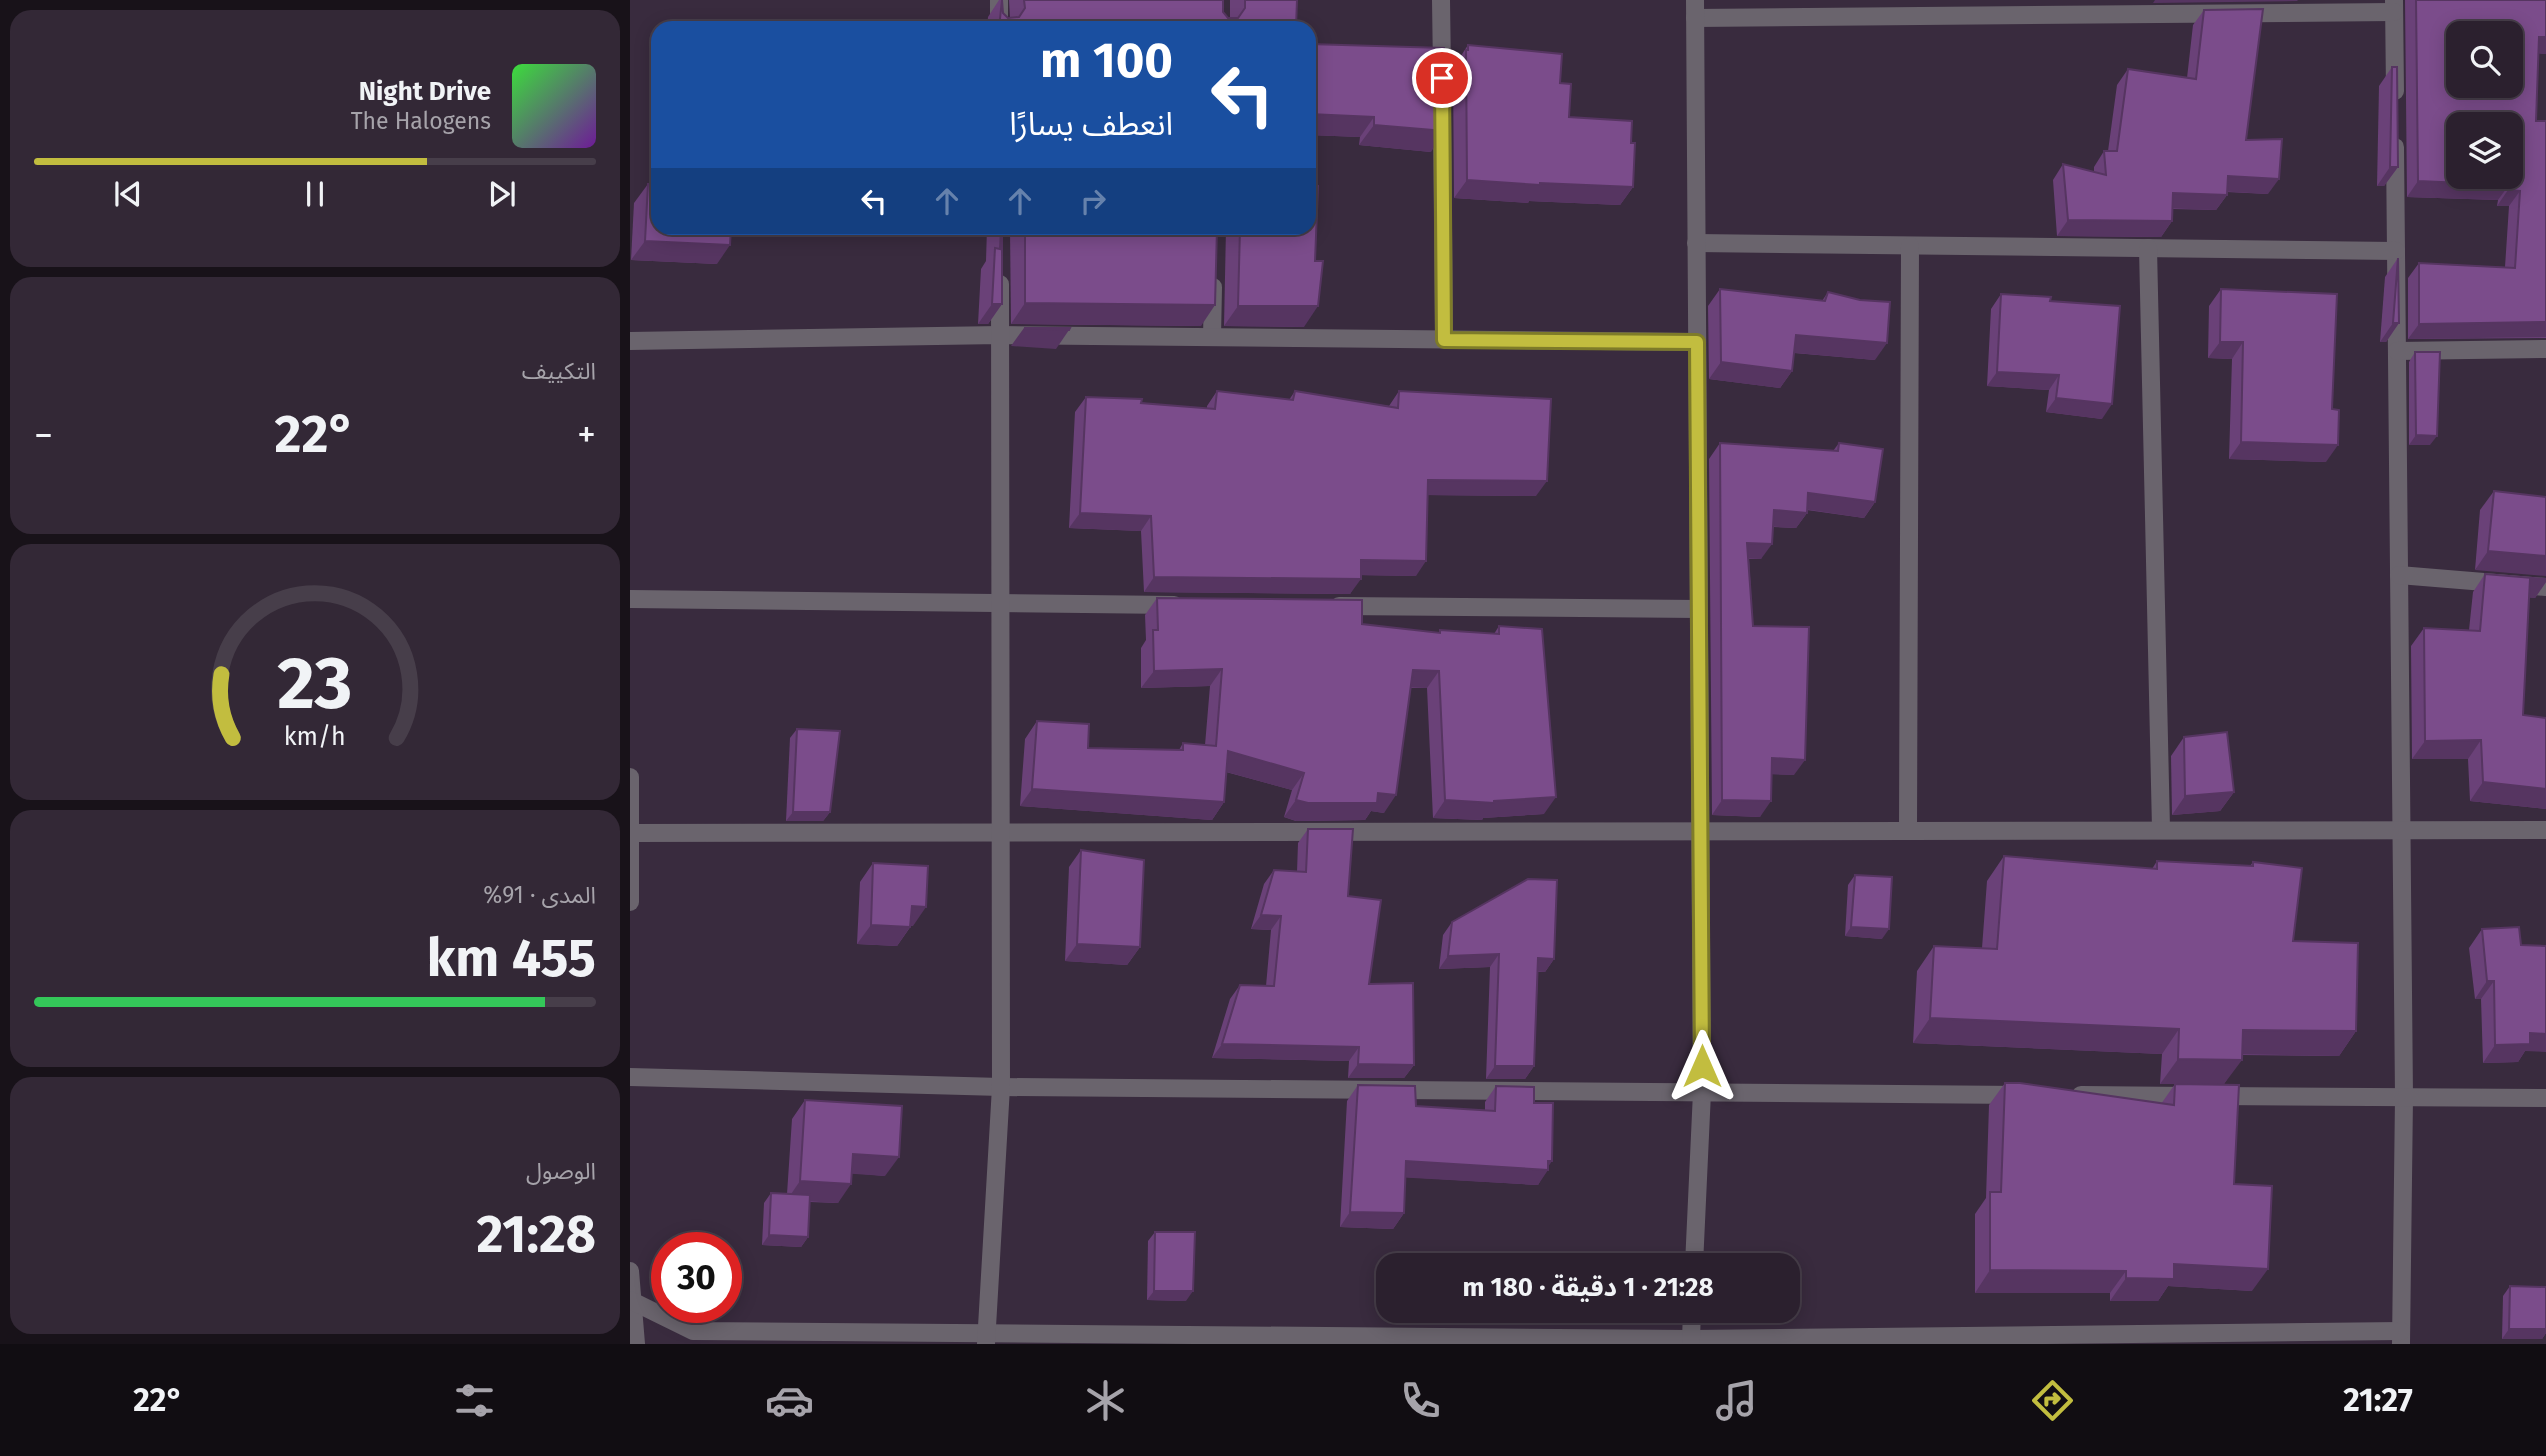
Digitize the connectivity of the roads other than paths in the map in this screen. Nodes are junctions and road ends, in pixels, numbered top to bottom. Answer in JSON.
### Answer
{"nodes":[{"id":1,"x":999,"y":0,"type":"edge"},
{"id":2,"x":1441,"y":0,"type":"edge"},
{"id":3,"x":2394,"y":6,"type":"edge"},
{"id":4,"x":2143,"y":7,"type":"edge"},
{"id":5,"x":1912,"y":8,"type":"edge"},
{"id":6,"x":1695,"y":9,"type":"edge"},
{"id":7,"x":999,"y":21,"type":"edge"},
{"id":8,"x":2395,"y":105,"type":"edge"},
{"id":9,"x":2395,"y":131,"type":"edge"},
{"id":10,"x":1696,"y":243,"type":"junction"},
{"id":11,"x":1910,"y":246,"type":"junction"},
{"id":12,"x":2148,"y":248,"type":"junction"},
{"id":13,"x":2396,"y":251,"type":"junction"},
{"id":14,"x":999,"y":268,"type":"edge"},
{"id":15,"x":1214,"y":269,"type":"edge"},
{"id":16,"x":1000,"y":335,"type":"junction"},
{"id":17,"x":1212,"y":337,"type":"junction"},
{"id":18,"x":1444,"y":340,"type":"junction"},
{"id":19,"x":630,"y":341,"type":"edge"},
{"id":20,"x":1697,"y":342,"type":"junction"},
{"id":21,"x":2546,"y":349,"type":"edge"},
{"id":22,"x":2397,"y":351,"type":"junction"},
{"id":23,"x":2399,"y":575,"type":"junction"},
{"id":24,"x":2546,"y":587,"type":"edge"},
{"id":25,"x":630,"y":600,"type":"edge"},
{"id":26,"x":1000,"y":603,"type":"junction"},
{"id":27,"x":1196,"y":605,"type":"edge"},
{"id":28,"x":1322,"y":606,"type":"edge"},
{"id":29,"x":1699,"y":609,"type":"junction"},
{"id":30,"x":630,"y":777,"type":"edge"},
{"id":31,"x":2402,"y":829,"type":"junction"},
{"id":32,"x":1908,"y":830,"type":"junction"},
{"id":33,"x":2161,"y":830,"type":"junction"},
{"id":34,"x":2546,"y":830,"type":"edge"},
{"id":35,"x":1701,"y":831,"type":"junction"},
{"id":36,"x":1000,"y":832,"type":"junction"},
{"id":37,"x":631,"y":833,"type":"edge"},
{"id":38,"x":630,"y":902,"type":"edge"},
{"id":39,"x":630,"y":1077,"type":"edge"},
{"id":40,"x":1000,"y":1087,"type":"junction"},
{"id":41,"x":1702,"y":1092,"type":"junction"},
{"id":42,"x":2032,"y":1095,"type":"edge"},
{"id":43,"x":2060,"y":1095,"type":"edge"},
{"id":44,"x":2403,"y":1097,"type":"junction"},
{"id":45,"x":2546,"y":1098,"type":"edge"},
{"id":46,"x":1695,"y":1253,"type":"edge"},
{"id":47,"x":630,"y":1271,"type":"edge"},
{"id":48,"x":630,"y":1300,"type":"edge"},
{"id":49,"x":1692,"y":1323,"type":"edge"},
{"id":50,"x":986,"y":1338,"type":"edge"},
{"id":51,"x":2401,"y":1338,"type":"edge"},
{"id":52,"x":1691,"y":1339,"type":"junction"},
{"id":53,"x":1321,"y":1340,"type":"edge"},
{"id":54,"x":636,"y":1344,"type":"edge"}],
"edges":[{"from":1,"to":7,"type":"street"},
{"from":2,"to":18,"type":"street"},
{"from":3,"to":4,"type":"street"},
{"from":3,"to":8,"type":"street"},
{"from":4,"to":5,"type":"street"},
{"from":5,"to":6,"type":"street"},
{"from":6,"to":10,"type":"street"},
{"from":9,"to":13,"type":"street"},
{"from":10,"to":11,"type":"street"},
{"from":10,"to":20,"type":"street"},
{"from":11,"to":12,"type":"street"},
{"from":11,"to":32,"type":"street"},
{"from":12,"to":13,"type":"street"},
{"from":12,"to":33,"type":"street"},
{"from":13,"to":22,"type":"street"},
{"from":14,"to":16,"type":"street"},
{"from":15,"to":17,"type":"street"},
{"from":16,"to":17,"type":"street"},
{"from":16,"to":19,"type":"street"},
{"from":16,"to":26,"type":"street"},
{"from":17,"to":18,"type":"street"},
{"from":18,"to":20,"type":"street"},
{"from":20,"to":29,"type":"street"},
{"from":21,"to":22,"type":"street"},
{"from":22,"to":23,"type":"street"},
{"from":23,"to":24,"type":"street"},
{"from":23,"to":31,"type":"street"},
{"from":25,"to":26,"type":"street"},
{"from":26,"to":27,"type":"street"},
{"from":26,"to":36,"type":"street"},
{"from":28,"to":29,"type":"street"},
{"from":29,"to":35,"type":"street"},
{"from":30,"to":37,"type":"street"},
{"from":31,"to":33,"type":"street"},
{"from":31,"to":34,"type":"street"},
{"from":31,"to":44,"type":"street"},
{"from":32,"to":33,"type":"street"},
{"from":32,"to":35,"type":"street"},
{"from":35,"to":36,"type":"street"},
{"from":35,"to":41,"type":"street"},
{"from":36,"to":37,"type":"street"},
{"from":36,"to":40,"type":"street"},
{"from":37,"to":38,"type":"street"},
{"from":39,"to":40,"type":"street"},
{"from":40,"to":41,"type":"street"},
{"from":40,"to":50,"type":"street"},
{"from":41,"to":42,"type":"street"},
{"from":41,"to":46,"type":"street"},
{"from":43,"to":44,"type":"street"},
{"from":44,"to":45,"type":"street"},
{"from":44,"to":51,"type":"street"},
{"from":47,"to":48,"type":"street"},
{"from":48,"to":50,"type":"street"},
{"from":48,"to":54,"type":"street"},
{"from":49,"to":52,"type":"street"},
{"from":50,"to":53,"type":"street"},
{"from":51,"to":52,"type":"street"},
{"from":52,"to":53,"type":"street"}]}
